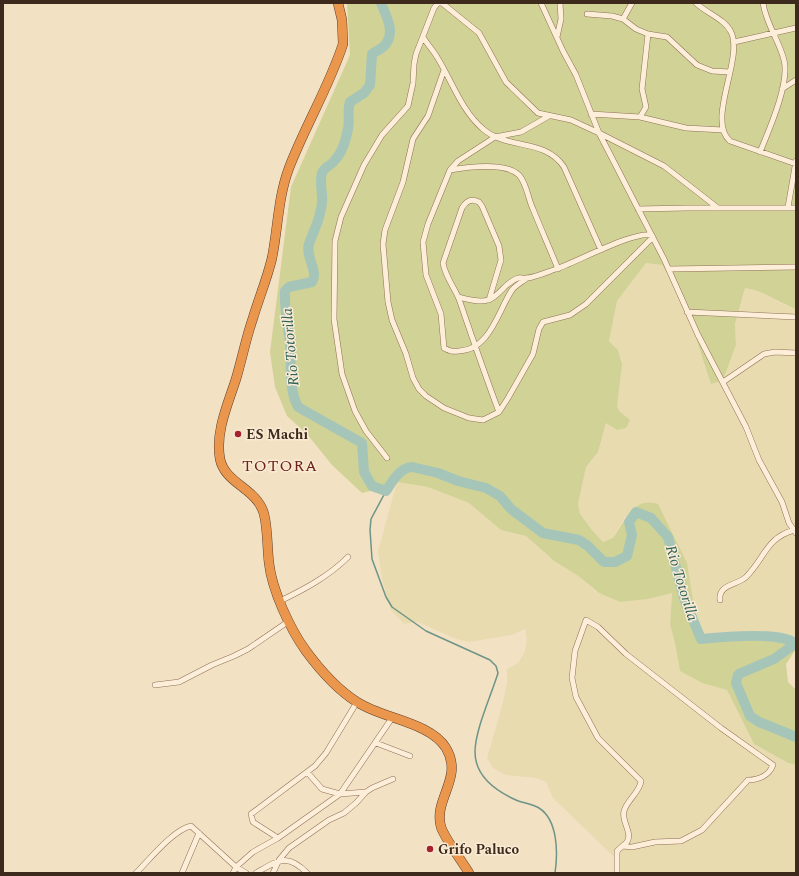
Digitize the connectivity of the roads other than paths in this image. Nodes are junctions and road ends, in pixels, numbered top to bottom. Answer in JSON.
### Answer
{"nodes":[{"id":1,"x":338,"y":3,"type":"edge"},
{"id":2,"x":541,"y":3,"type":"edge"},
{"id":3,"x":560,"y":3,"type":"edge"},
{"id":4,"x":632,"y":3,"type":"edge"},
{"id":5,"x":696,"y":3,"type":"edge"},
{"id":6,"x":763,"y":3,"type":"edge"},
{"id":7,"x":587,"y":14,"type":"dead end"},
{"id":8,"x":623,"y":19,"type":"junction"},
{"id":9,"x":796,"y":28,"type":"edge"},
{"id":10,"x":772,"y":33,"type":"junction"},
{"id":11,"x":648,"y":34,"type":"junction"},
{"id":12,"x":423,"y":37,"type":"junction"},
{"id":13,"x":557,"y":37,"type":"junction"},
{"id":14,"x":734,"y":42,"type":"junction"},
{"id":15,"x":444,"y":70,"type":"junction"},
{"id":16,"x":730,"y":72,"type":"junction"},
{"id":17,"x":796,"y":80,"type":"edge"},
{"id":18,"x":782,"y":89,"type":"junction"},
{"id":19,"x":591,"y":114,"type":"junction"},
{"id":20,"x":550,"y":116,"type":"junction"},
{"id":21,"x":640,"y":117,"type":"junction"},
{"id":22,"x":723,"y":130,"type":"junction"},
{"id":23,"x":599,"y":133,"type":"junction"},
{"id":24,"x":495,"y":137,"type":"junction"},
{"id":25,"x":760,"y":152,"type":"junction"},
{"id":26,"x":795,"y":163,"type":"edge"},
{"id":27,"x":450,"y":170,"type":"junction"},
{"id":28,"x":788,"y":207,"type":"junction"},
{"id":29,"x":718,"y":208,"type":"junction"},
{"id":30,"x":796,"y":208,"type":"edge"},
{"id":31,"x":638,"y":209,"type":"junction"},
{"id":32,"x":653,"y":237,"type":"junction"},
{"id":33,"x":601,"y":250,"type":"junction"},
{"id":34,"x":796,"y":267,"type":"edge"},
{"id":35,"x":558,"y":268,"type":"junction"},
{"id":36,"x":669,"y":269,"type":"junction"},
{"id":37,"x":527,"y":278,"type":"junction"},
{"id":38,"x":458,"y":297,"type":"junction"},
{"id":39,"x":489,"y":300,"type":"junction"},
{"id":40,"x":687,"y":312,"type":"junction"},
{"id":41,"x":796,"y":317,"type":"edge"},
{"id":42,"x":474,"y":347,"type":"junction"},
{"id":43,"x":796,"y":353,"type":"edge"},
{"id":44,"x":723,"y":382,"type":"junction"},
{"id":45,"x":499,"y":412,"type":"junction"},
{"id":46,"x":387,"y":458,"type":"dead end"},
{"id":47,"x":795,"y":532,"type":"edge"},
{"id":48,"x":348,"y":557,"type":"dead end"},
{"id":49,"x":720,"y":600,"type":"dead end"},
{"id":50,"x":280,"y":601,"type":"junction"},
{"id":51,"x":289,"y":621,"type":"junction"},
{"id":52,"x":156,"y":685,"type":"dead end"},
{"id":53,"x":356,"y":702,"type":"junction"},
{"id":54,"x":392,"y":718,"type":"junction"},
{"id":55,"x":376,"y":743,"type":"junction"},
{"id":56,"x":410,"y":756,"type":"dead end"},
{"id":57,"x":308,"y":773,"type":"junction"},
{"id":58,"x":393,"y":779,"type":"dead end"},
{"id":59,"x":366,"y":792,"type":"junction"},
{"id":60,"x":340,"y":794,"type":"junction"},
{"id":61,"x":199,"y":833,"type":"junction"},
{"id":62,"x":278,"y":838,"type":"junction"},
{"id":63,"x":622,"y":846,"type":"junction"},
{"id":64,"x":279,"y":860,"type":"junction"},
{"id":65,"x":236,"y":868,"type":"junction"},
{"id":66,"x":136,"y":873,"type":"edge"},
{"id":67,"x":182,"y":873,"type":"edge"},
{"id":68,"x":233,"y":873,"type":"edge"},
{"id":69,"x":246,"y":873,"type":"edge"},
{"id":70,"x":256,"y":873,"type":"edge"},
{"id":71,"x":273,"y":873,"type":"edge"},
{"id":72,"x":307,"y":873,"type":"edge"},
{"id":73,"x":469,"y":873,"type":"edge"},
{"id":74,"x":617,"y":873,"type":"edge"}],
"edges":[{"from":1,"to":50,"type":"highway"},
{"from":2,"to":13,"type":"street"},
{"from":3,"to":13,"type":"street"},
{"from":4,"to":8,"type":"street"},
{"from":5,"to":14,"type":"street"},
{"from":6,"to":10,"type":"street"},
{"from":7,"to":8,"type":"street"},
{"from":8,"to":11,"type":"street"},
{"from":9,"to":10,"type":"street"},
{"from":10,"to":14,"type":"street"},
{"from":10,"to":18,"type":"street"},
{"from":11,"to":16,"type":"street"},
{"from":11,"to":21,"type":"street"},
{"from":12,"to":15,"type":"street"},
{"from":12,"to":20,"type":"street"},
{"from":12,"to":46,"type":"street"},
{"from":13,"to":19,"type":"street"},
{"from":14,"to":16,"type":"street"},
{"from":15,"to":24,"type":"street"},
{"from":15,"to":45,"type":"street"},
{"from":16,"to":22,"type":"street"},
{"from":17,"to":18,"type":"street"},
{"from":18,"to":25,"type":"street"},
{"from":19,"to":21,"type":"street"},
{"from":19,"to":23,"type":"street"},
{"from":20,"to":23,"type":"street"},
{"from":20,"to":24,"type":"street"},
{"from":21,"to":22,"type":"street"},
{"from":22,"to":25,"type":"street"},
{"from":23,"to":29,"type":"street"},
{"from":23,"to":31,"type":"street"},
{"from":24,"to":27,"type":"street"},
{"from":24,"to":33,"type":"street"},
{"from":25,"to":26,"type":"street"},
{"from":26,"to":28,"type":"street"},
{"from":27,"to":35,"type":"street"},
{"from":27,"to":42,"type":"street"},
{"from":28,"to":29,"type":"street"},
{"from":28,"to":30,"type":"street"},
{"from":29,"to":31,"type":"street"},
{"from":31,"to":32,"type":"street"},
{"from":32,"to":33,"type":"street"},
{"from":32,"to":36,"type":"street"},
{"from":32,"to":45,"type":"street"},
{"from":33,"to":35,"type":"street"},
{"from":34,"to":36,"type":"street"},
{"from":35,"to":37,"type":"street"},
{"from":36,"to":40,"type":"street"},
{"from":37,"to":39,"type":"street"},
{"from":37,"to":42,"type":"street"},
{"from":38,"to":39,"type":"street"},
{"from":38,"to":39,"type":"street"},
{"from":38,"to":42,"type":"street"},
{"from":40,"to":41,"type":"street"},
{"from":40,"to":44,"type":"street"},
{"from":42,"to":45,"type":"street"},
{"from":43,"to":44,"type":"street"},
{"from":44,"to":47,"type":"street"},
{"from":47,"to":49,"type":"street"},
{"from":48,"to":50,"type":"street"},
{"from":50,"to":51,"type":"highway"},
{"from":51,"to":52,"type":"street"},
{"from":51,"to":53,"type":"highway"},
{"from":53,"to":54,"type":"highway"},
{"from":53,"to":57,"type":"street"},
{"from":54,"to":55,"type":"street"},
{"from":54,"to":73,"type":"highway"},
{"from":55,"to":56,"type":"street"},
{"from":55,"to":60,"type":"street"},
{"from":57,"to":60,"type":"street"},
{"from":57,"to":62,"type":"street"},
{"from":58,"to":59,"type":"street"},
{"from":59,"to":60,"type":"street"},
{"from":59,"to":64,"type":"street"},
{"from":60,"to":62,"type":"street"},
{"from":61,"to":65,"type":"street"},
{"from":61,"to":66,"type":"street"},
{"from":61,"to":67,"type":"street"},
{"from":62,"to":65,"type":"street"},
{"from":63,"to":63,"type":"street"},
{"from":63,"to":74,"type":"street"},
{"from":64,"to":70,"type":"street"},
{"from":64,"to":71,"type":"street"},
{"from":64,"to":72,"type":"street"},
{"from":65,"to":68,"type":"street"},
{"from":65,"to":69,"type":"street"}]}
